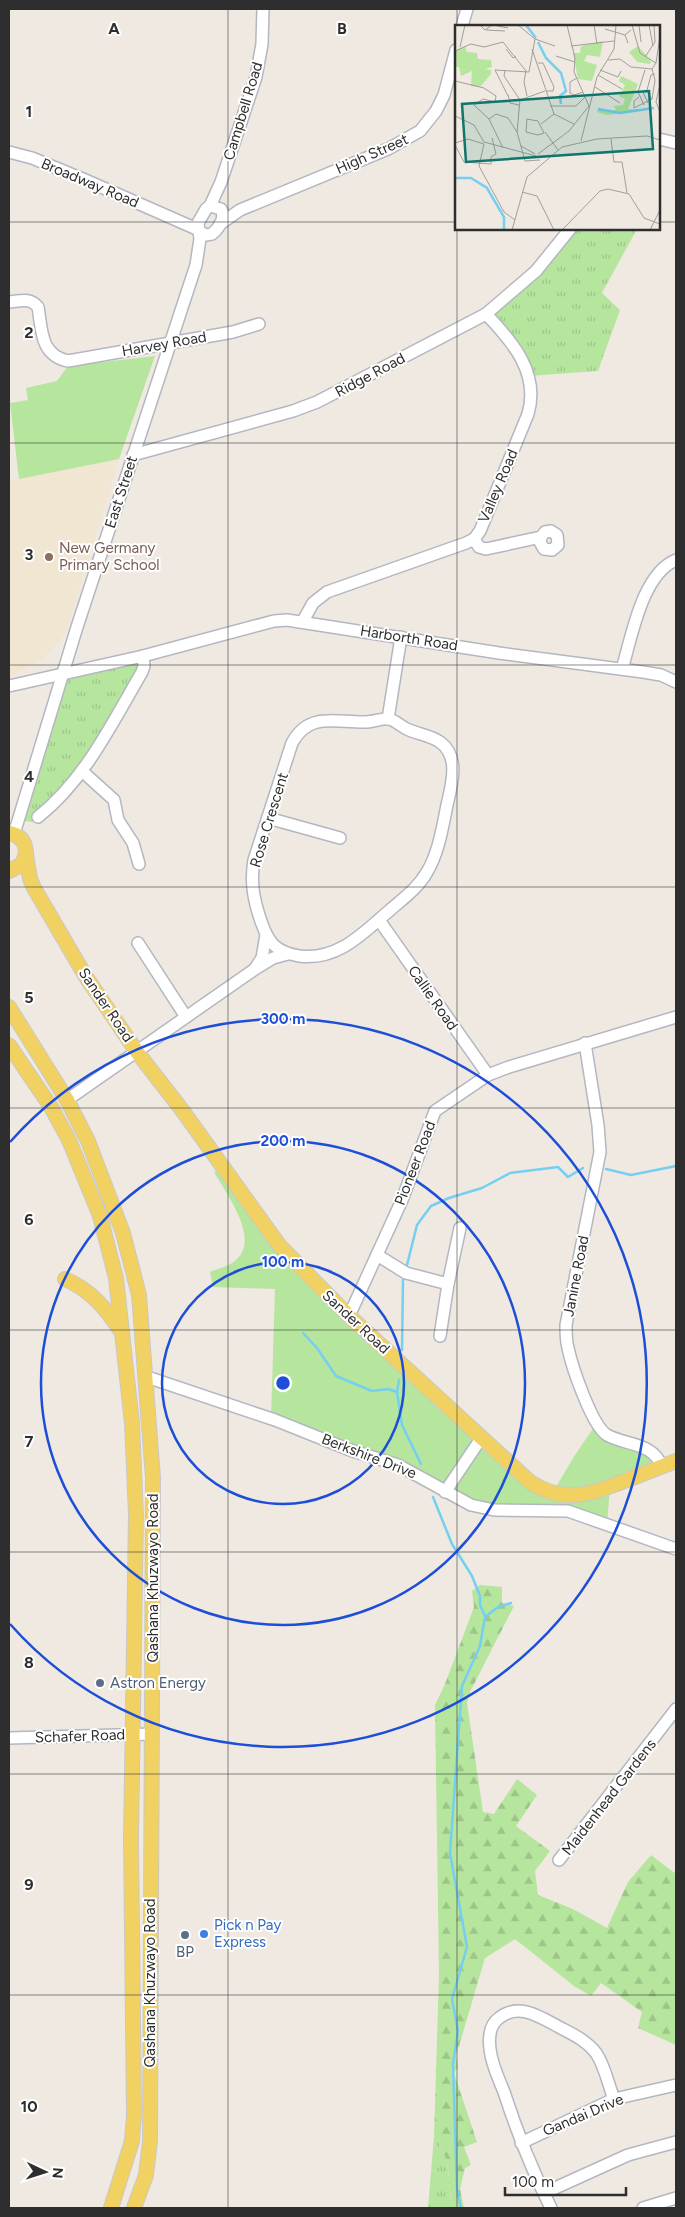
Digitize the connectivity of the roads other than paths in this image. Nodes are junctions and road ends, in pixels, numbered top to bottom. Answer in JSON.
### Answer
{"nodes":[{"id":1,"x":263,"y":9,"type":"edge"},
{"id":2,"x":467,"y":9,"type":"edge"},
{"id":3,"x":462,"y":25,"type":"edge"},
{"id":4,"x":455,"y":54,"type":"edge"},
{"id":5,"x":660,"y":139,"type":"edge"},
{"id":6,"x":676,"y":143,"type":"edge"},
{"id":7,"x":9,"y":152,"type":"edge"},
{"id":8,"x":214,"y":210,"type":"junction"},
{"id":9,"x":240,"y":210,"type":"junction"},
{"id":10,"x":170,"y":218,"type":"junction"},
{"id":11,"x":220,"y":224,"type":"junction"},
{"id":12,"x":569,"y":230,"type":"edge"},
{"id":13,"x":200,"y":231,"type":"junction"},
{"id":14,"x":212,"y":234,"type":"junction"},
{"id":15,"x":196,"y":265,"type":"junction"},
{"id":16,"x":9,"y":302,"type":"edge"},
{"id":17,"x":486,"y":314,"type":"junction"},
{"id":18,"x":259,"y":324,"type":"dead end"},
{"id":19,"x":170,"y":343,"type":"junction"},
{"id":20,"x":133,"y":454,"type":"junction"},
{"id":21,"x":541,"y":536,"type":"dead end"},
{"id":22,"x":474,"y":539,"type":"junction"},
{"id":23,"x":676,"y":560,"type":"edge"},
{"id":24,"x":303,"y":621,"type":"junction"},
{"id":25,"x":401,"y":637,"type":"junction"},
{"id":26,"x":143,"y":656,"type":"junction"},
{"id":27,"x":622,"y":669,"type":"junction"},
{"id":28,"x":62,"y":674,"type":"junction"},
{"id":29,"x":676,"y":682,"type":"edge"},
{"id":30,"x":9,"y":686,"type":"edge"},
{"id":31,"x":388,"y":718,"type":"junction"},
{"id":32,"x":82,"y":771,"type":"junction"},
{"id":33,"x":38,"y":817,"type":"dead end"},
{"id":34,"x":268,"y":818,"type":"junction"},
{"id":35,"x":11,"y":834,"type":"edge"},
{"id":36,"x":340,"y":838,"type":"dead end"},
{"id":37,"x":26,"y":854,"type":"junction"},
{"id":38,"x":139,"y":864,"type":"dead end"},
{"id":39,"x":9,"y":871,"type":"edge"},
{"id":40,"x":34,"y":888,"type":"junction"},
{"id":41,"x":379,"y":920,"type":"junction"},
{"id":42,"x":266,"y":935,"type":"junction"},
{"id":43,"x":138,"y":943,"type":"dead end"},
{"id":44,"x":288,"y":954,"type":"junction"},
{"id":45,"x":255,"y":969,"type":"junction"},
{"id":46,"x":9,"y":1007,"type":"edge"},
{"id":47,"x":186,"y":1017,"type":"junction"},
{"id":48,"x":676,"y":1017,"type":"edge"},
{"id":49,"x":585,"y":1043,"type":"junction"},
{"id":50,"x":9,"y":1045,"type":"edge"},
{"id":51,"x":137,"y":1052,"type":"junction"},
{"id":52,"x":488,"y":1075,"type":"junction"},
{"id":53,"x":67,"y":1100,"type":"junction"},
{"id":54,"x":460,"y":1228,"type":"dead end"},
{"id":55,"x":377,"y":1255,"type":"junction"},
{"id":56,"x":65,"y":1279,"type":"dead end"},
{"id":57,"x":448,"y":1284,"type":"junction"},
{"id":58,"x":349,"y":1316,"type":"junction"},
{"id":59,"x":122,"y":1333,"type":"junction"},
{"id":60,"x":440,"y":1336,"type":"dead end"},
{"id":61,"x":147,"y":1377,"type":"junction"},
{"id":62,"x":482,"y":1437,"type":"junction"},
{"id":63,"x":676,"y":1461,"type":"edge"},
{"id":64,"x":662,"y":1467,"type":"junction"},
{"id":65,"x":445,"y":1492,"type":"junction"},
{"id":66,"x":676,"y":1548,"type":"edge"},
{"id":67,"x":676,"y":1710,"type":"edge"},
{"id":68,"x":133,"y":1734,"type":"junction"},
{"id":69,"x":152,"y":1734,"type":"junction"},
{"id":70,"x":9,"y":1738,"type":"edge"},
{"id":71,"x":559,"y":1860,"type":"dead end"},
{"id":72,"x":676,"y":2085,"type":"edge"},
{"id":73,"x":614,"y":2098,"type":"junction"},
{"id":74,"x":676,"y":2142,"type":"edge"},
{"id":75,"x":521,"y":2143,"type":"junction"},
{"id":76,"x":544,"y":2193,"type":"junction"},
{"id":77,"x":676,"y":2198,"type":"edge"},
{"id":78,"x":112,"y":2208,"type":"edge"},
{"id":79,"x":134,"y":2208,"type":"edge"},
{"id":80,"x":551,"y":2208,"type":"edge"},
{"id":81,"x":643,"y":2208,"type":"edge"}],
"edges":[{"from":1,"to":8,"type":"street","name":"Campbell Road"},
{"from":2,"to":3,"type":"street"},
{"from":4,"to":9,"type":"street","name":"High Street"},
{"from":5,"to":6,"type":"street"},
{"from":7,"to":10,"type":"street","name":"Broadway Road"},
{"from":8,"to":9,"type":"street","name":"High Street"},
{"from":8,"to":10,"type":"street","name":"Broadway Road"},
{"from":8,"to":11,"type":"street"},
{"from":8,"to":13,"type":"street","name":"East Street"},
{"from":9,"to":11,"type":"street","name":"High Street"},
{"from":10,"to":13,"type":"street","name":"Broadway Road"},
{"from":11,"to":14,"type":"street","name":"East Street"},
{"from":12,"to":17,"type":"street","name":"Ridge Road"},
{"from":13,"to":14,"type":"street","name":"Broadway Road"},
{"from":13,"to":15,"type":"street","name":"East Street"},
{"from":14,"to":15,"type":"street","name":"East Street"},
{"from":15,"to":19,"type":"street","name":"East Street"},
{"from":16,"to":19,"type":"street","name":"Harvey Road"},
{"from":17,"to":20,"type":"street","name":"Ridge Road"},
{"from":17,"to":22,"type":"street","name":"Valley Road"},
{"from":18,"to":19,"type":"street","name":"Harvey Road"},
{"from":19,"to":20,"type":"street","name":"East Street"},
{"from":20,"to":28,"type":"street","name":"East Street"},
{"from":21,"to":22,"type":"street"},
{"from":22,"to":24,"type":"street","name":"Valley Road"},
{"from":23,"to":27,"type":"street"},
{"from":24,"to":25,"type":"street","name":"Harborth Road"},
{"from":24,"to":26,"type":"street","name":"Harborth Road"},
{"from":25,"to":27,"type":"street","name":"Harborth Road"},
{"from":25,"to":31,"type":"street"},
{"from":26,"to":28,"type":"street","name":"Harborth Road"},
{"from":26,"to":32,"type":"street"},
{"from":27,"to":29,"type":"street","name":"Harborth Road"},
{"from":28,"to":30,"type":"street","name":"Harborth Road"},
{"from":28,"to":35,"type":"street","name":"East Street"},
{"from":31,"to":34,"type":"street","name":"Rose Crescent"},
{"from":31,"to":41,"type":"street"},
{"from":32,"to":33,"type":"street"},
{"from":32,"to":38,"type":"street"},
{"from":34,"to":36,"type":"street"},
{"from":34,"to":42,"type":"street","name":"Rose Crescent"},
{"from":35,"to":37,"type":"main road"},
{"from":37,"to":39,"type":"main road"},
{"from":37,"to":40,"type":"main road","name":"Sander Road"},
{"from":39,"to":40,"type":"main road","name":"Sander Road"},
{"from":40,"to":51,"type":"main road","name":"Sander Road"},
{"from":41,"to":44,"type":"street"},
{"from":41,"to":52,"type":"street","name":"Callie Road"},
{"from":42,"to":44,"type":"street","name":"Rose Crescent"},
{"from":42,"to":45,"type":"street"},
{"from":43,"to":47,"type":"street"},
{"from":44,"to":45,"type":"street"},
{"from":45,"to":47,"type":"street"},
{"from":46,"to":53,"type":"main road","name":"Qashana Khuzwayo Road"},
{"from":47,"to":51,"type":"street"},
{"from":48,"to":49,"type":"street","name":"Pioneer Road"},
{"from":49,"to":52,"type":"street","name":"Pioneer Road"},
{"from":49,"to":64,"type":"street","name":"Janine Road"},
{"from":50,"to":59,"type":"main road","name":"Qashana Khuzwayo Road"},
{"from":51,"to":53,"type":"street"},
{"from":51,"to":58,"type":"main road","name":"Sander Road"},
{"from":52,"to":55,"type":"street","name":"Pioneer Road"},
{"from":53,"to":61,"type":"main road","name":"Qashana Khuzwayo Road"},
{"from":54,"to":57,"type":"street"},
{"from":55,"to":57,"type":"street"},
{"from":55,"to":58,"type":"street","name":"Pioneer Road"},
{"from":56,"to":59,"type":"main road"},
{"from":57,"to":60,"type":"street"},
{"from":58,"to":62,"type":"main road","name":"Sander Road"},
{"from":59,"to":68,"type":"main road","name":"Qashana Khuzwayo Road"},
{"from":61,"to":65,"type":"street","name":"Berkshire Drive"},
{"from":61,"to":69,"type":"main road","name":"Qashana Khuzwayo Road"},
{"from":62,"to":64,"type":"main road","name":"Sander Road"},
{"from":62,"to":65,"type":"street"},
{"from":63,"to":64,"type":"main road","name":"Sander Road"},
{"from":65,"to":66,"type":"street","name":"Berkshire Drive"},
{"from":67,"to":71,"type":"street","name":"Maidenhead Gardens"},
{"from":68,"to":69,"type":"street","name":"Schafer Road"},
{"from":68,"to":70,"type":"street","name":"Schafer Road"},
{"from":68,"to":78,"type":"main road","name":"Qashana Khuzwayo Road"},
{"from":69,"to":79,"type":"main road","name":"Qashana Khuzwayo Road"},
{"from":72,"to":73,"type":"street","name":"Gandai Drive"},
{"from":73,"to":75,"type":"street","name":"Gandai Drive"},
{"from":73,"to":75,"type":"street"},
{"from":74,"to":76,"type":"street"},
{"from":75,"to":76,"type":"street"},
{"from":76,"to":80,"type":"street"},
{"from":77,"to":81,"type":"street"}]}
